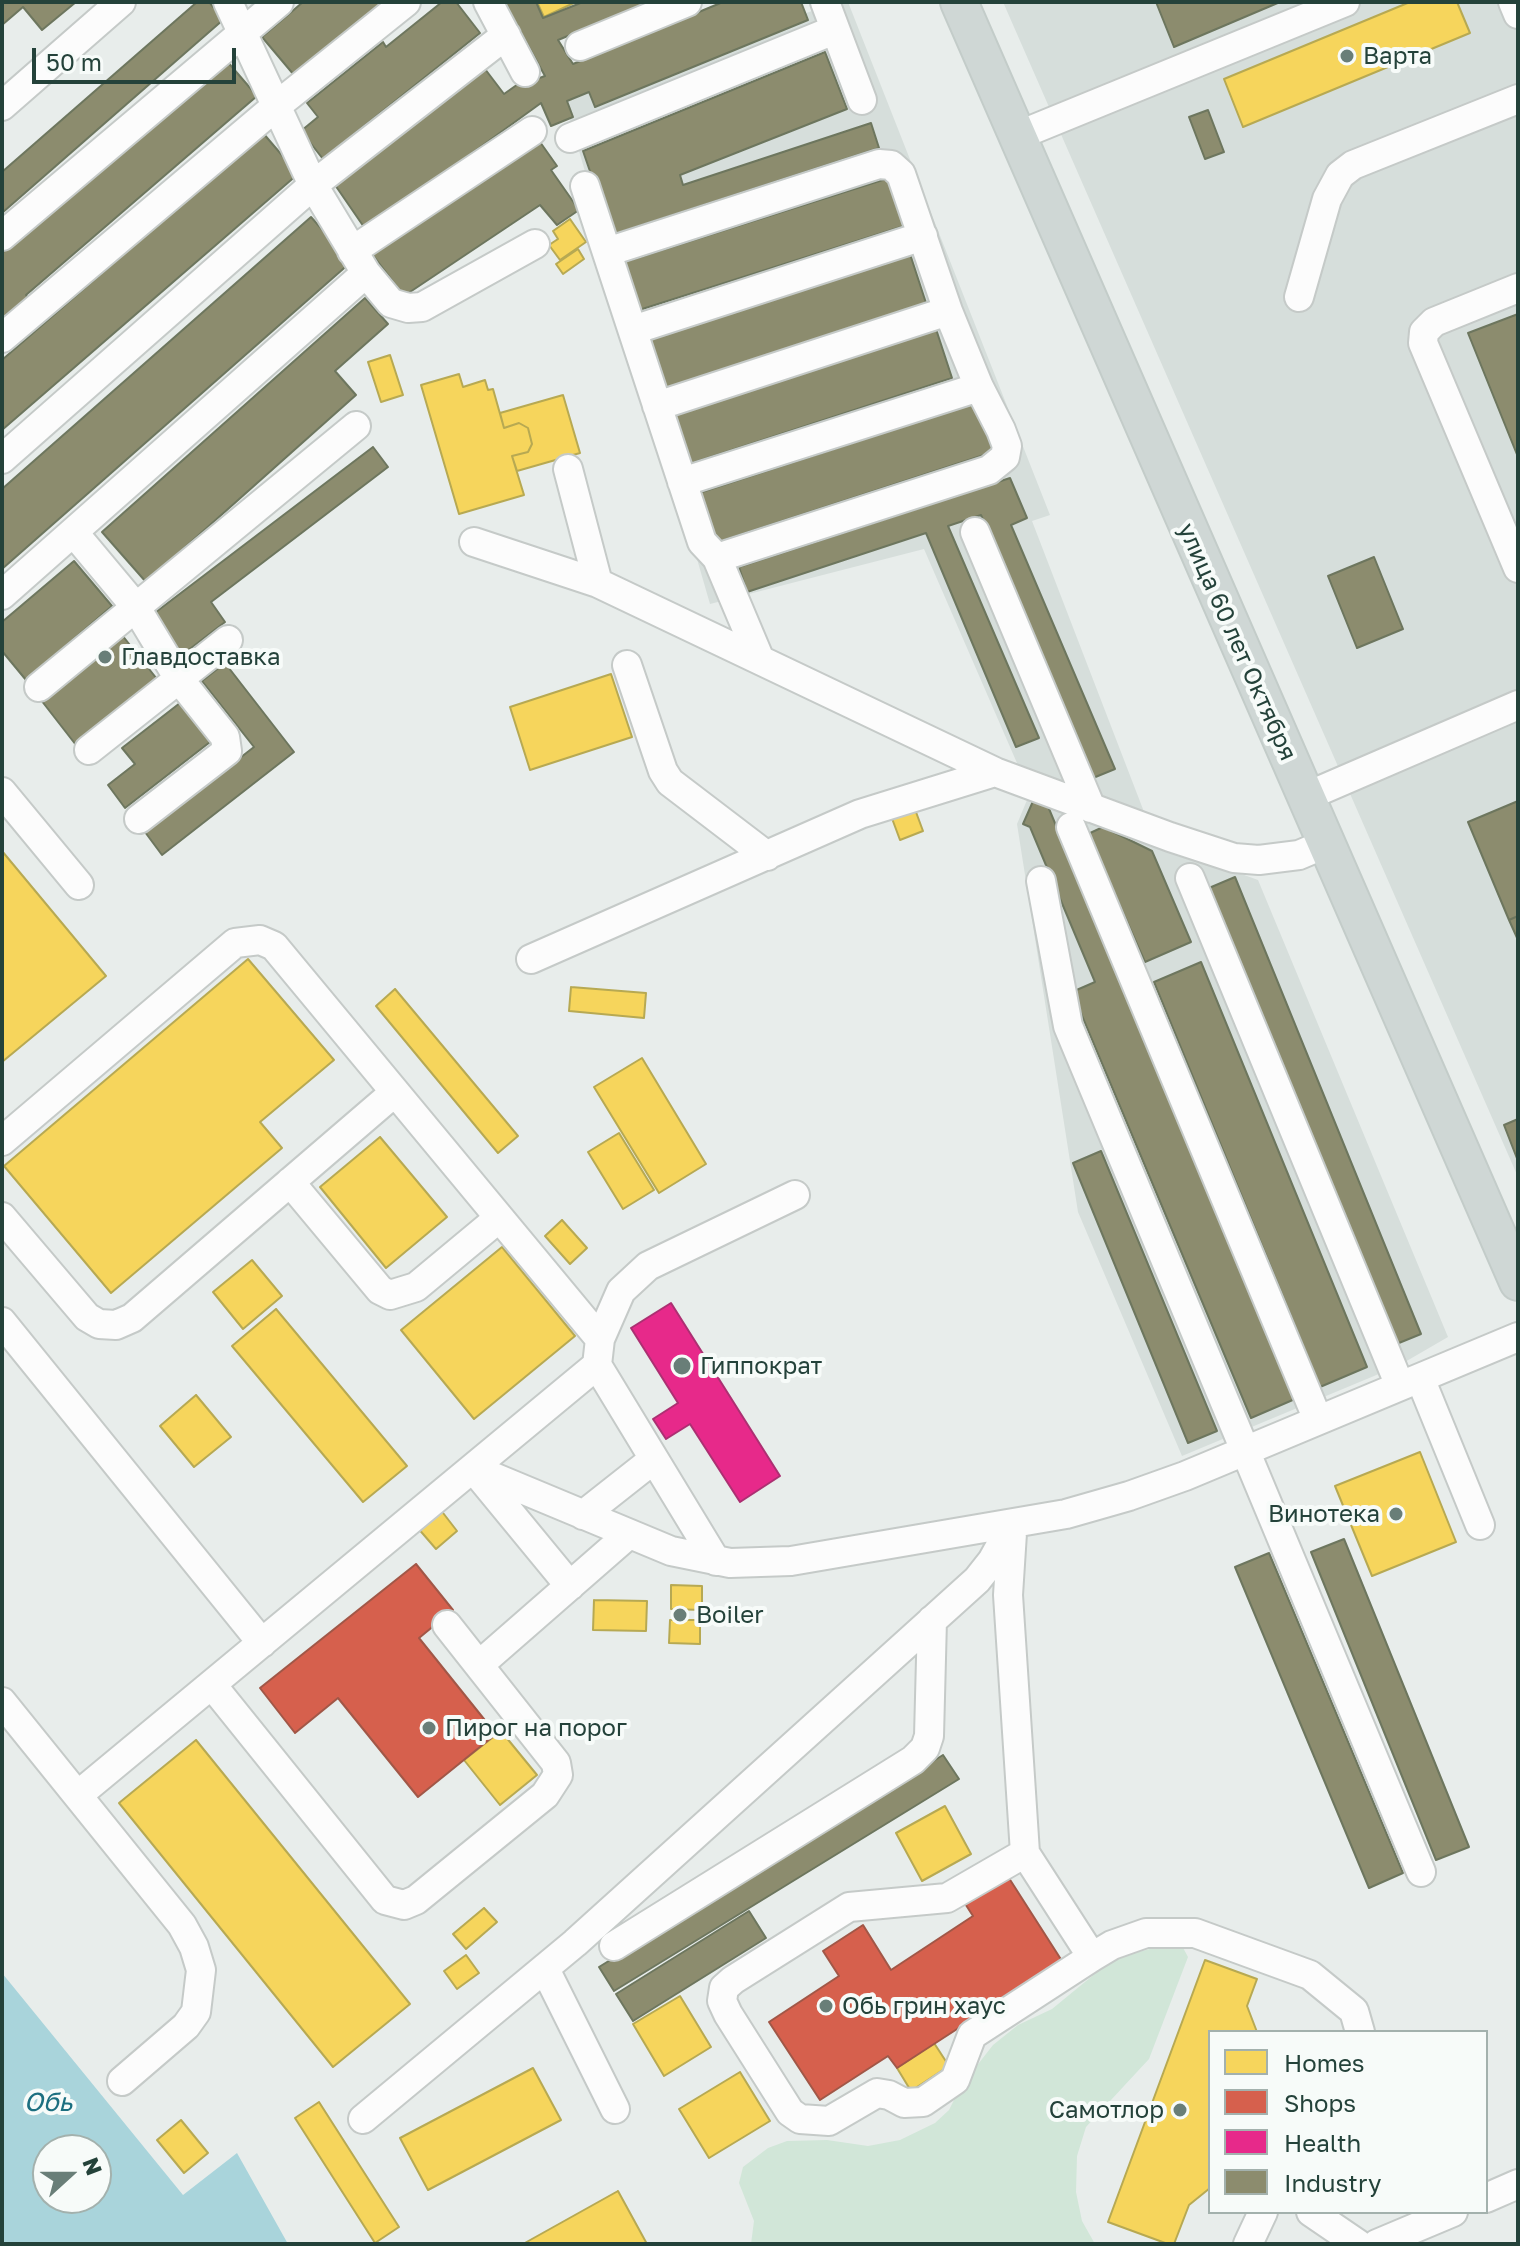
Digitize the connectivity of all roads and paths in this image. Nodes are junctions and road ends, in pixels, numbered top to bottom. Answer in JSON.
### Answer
{"nodes":[{"id":1,"x":121,"y":2,"type":"edge"},
{"id":2,"x":228,"y":2,"type":"edge"},
{"id":3,"x":279,"y":2,"type":"edge"},
{"id":4,"x":406,"y":2,"type":"edge"},
{"id":5,"x":488,"y":2,"type":"edge"},
{"id":6,"x":687,"y":2,"type":"edge"},
{"id":7,"x":825,"y":2,"type":"edge"},
{"id":8,"x":959,"y":2,"type":"edge"},
{"id":9,"x":1345,"y":2,"type":"edge"},
{"id":10,"x":1513,"y":2,"type":"edge"},
{"id":11,"x":1518,"y":14,"type":"edge"},
{"id":12,"x":834,"y":30,"type":"junction"},
{"id":13,"x":243,"y":33,"type":"junction"},
{"id":14,"x":506,"y":35,"type":"junction"},
{"id":15,"x":580,"y":46,"type":"dead end"},
{"id":16,"x":525,"y":72,"type":"dead end"},
{"id":17,"x":5,"y":96,"type":"edge"},
{"id":18,"x":1518,"y":99,"type":"edge"},
{"id":19,"x":862,"y":100,"type":"dead end"},
{"id":20,"x":275,"y":107,"type":"junction"},
{"id":21,"x":532,"y":131,"type":"dead end"},
{"id":22,"x":1017,"y":136,"type":"junction"},
{"id":23,"x":570,"y":138,"type":"dead end"},
{"id":24,"x":313,"y":185,"type":"junction"},
{"id":25,"x":585,"y":186,"type":"dead end"},
{"id":26,"x":2,"y":236,"type":"edge"},
{"id":27,"x":923,"y":236,"type":"junction"},
{"id":28,"x":535,"y":244,"type":"dead end"},
{"id":29,"x":607,"y":252,"type":"junction"},
{"id":30,"x":359,"y":262,"type":"junction"},
{"id":31,"x":1518,"y":288,"type":"edge"},
{"id":32,"x":1299,"y":297,"type":"dead end"},
{"id":33,"x":948,"y":311,"type":"junction"},
{"id":34,"x":633,"y":330,"type":"junction"},
{"id":35,"x":2,"y":338,"type":"edge"},
{"id":36,"x":979,"y":387,"type":"junction"},
{"id":37,"x":657,"y":406,"type":"junction"},
{"id":38,"x":356,"y":426,"type":"dead end"},
{"id":39,"x":2,"y":459,"type":"edge"},
{"id":40,"x":568,"y":469,"type":"dead end"},
{"id":41,"x":682,"y":482,"type":"junction"},
{"id":42,"x":975,"y":532,"type":"dead end"},
{"id":43,"x":74,"y":533,"type":"junction"},
{"id":44,"x":474,"y":542,"type":"dead end"},
{"id":45,"x":717,"y":558,"type":"junction"},
{"id":46,"x":1518,"y":568,"type":"edge"},
{"id":47,"x":598,"y":583,"type":"junction"},
{"id":48,"x":2,"y":595,"type":"edge"},
{"id":49,"x":135,"y":606,"type":"junction"},
{"id":50,"x":228,"y":640,"type":"dead end"},
{"id":51,"x":760,"y":660,"type":"junction"},
{"id":52,"x":627,"y":665,"type":"dead end"},
{"id":53,"x":179,"y":679,"type":"junction"},
{"id":54,"x":39,"y":687,"type":"dead end"},
{"id":55,"x":1518,"y":705,"type":"edge"},
{"id":56,"x":89,"y":750,"type":"dead end"},
{"id":57,"x":995,"y":772,"type":"junction"},
{"id":58,"x":2,"y":792,"type":"edge"},
{"id":59,"x":1305,"y":797,"type":"junction"},
{"id":60,"x":1081,"y":818,"type":"junction"},
{"id":61,"x":139,"y":819,"type":"dead end"},
{"id":62,"x":1325,"y":844,"type":"junction"},
{"id":63,"x":767,"y":856,"type":"junction"},
{"id":64,"x":1190,"y":878,"type":"dead end"},
{"id":65,"x":1041,"y":881,"type":"dead end"},
{"id":66,"x":79,"y":885,"type":"dead end"},
{"id":67,"x":531,"y":959,"type":"dead end"},
{"id":68,"x":395,"y":1092,"type":"junction"},
{"id":69,"x":2,"y":1141,"type":"edge"},
{"id":70,"x":290,"y":1182,"type":"junction"},
{"id":71,"x":795,"y":1195,"type":"dead end"},
{"id":72,"x":2,"y":1217,"type":"edge"},
{"id":73,"x":499,"y":1218,"type":"junction"},
{"id":74,"x":1518,"y":1282,"type":"edge"},
{"id":75,"x":2,"y":1322,"type":"edge"},
{"id":76,"x":1518,"y":1337,"type":"edge"},
{"id":77,"x":598,"y":1352,"type":"junction"},
{"id":78,"x":1410,"y":1382,"type":"junction"},
{"id":79,"x":1318,"y":1420,"type":"junction"},
{"id":80,"x":1244,"y":1451,"type":"junction"},
{"id":81,"x":654,"y":1459,"type":"junction"},
{"id":82,"x":474,"y":1469,"type":"junction"},
{"id":83,"x":583,"y":1515,"type":"junction"},
{"id":84,"x":1012,"y":1525,"type":"junction"},
{"id":85,"x":1480,"y":1525,"type":"dead end"},
{"id":86,"x":629,"y":1534,"type":"junction"},
{"id":87,"x":716,"y":1561,"type":"junction"},
{"id":88,"x":570,"y":1586,"type":"junction"},
{"id":89,"x":932,"y":1620,"type":"junction"},
{"id":90,"x":447,"y":1625,"type":"dead end"},
{"id":91,"x":262,"y":1643,"type":"junction"},
{"id":92,"x":479,"y":1665,"type":"junction"},
{"id":93,"x":212,"y":1685,"type":"junction"},
{"id":94,"x":2,"y":1702,"type":"edge"},
{"id":95,"x":78,"y":1795,"type":"junction"},
{"id":96,"x":1025,"y":1853,"type":"junction"},
{"id":97,"x":1421,"y":1872,"type":"dead end"},
{"id":98,"x":620,"y":1903,"type":"junction"},
{"id":99,"x":639,"y":1930,"type":"junction"},
{"id":100,"x":614,"y":1946,"type":"dead end"},
{"id":101,"x":1092,"y":1957,"type":"junction"},
{"id":102,"x":545,"y":1969,"type":"junction"},
{"id":103,"x":1359,"y":2030,"type":"edge"},
{"id":104,"x":122,"y":2081,"type":"dead end"},
{"id":105,"x":615,"y":2109,"type":"dead end"},
{"id":106,"x":363,"y":2119,"type":"dead end"},
{"id":107,"x":1518,"y":2184,"type":"edge"},
{"id":108,"x":1488,"y":2197,"type":"edge"},
{"id":109,"x":1262,"y":2214,"type":"edge"},
{"id":110,"x":1314,"y":2214,"type":"edge"},
{"id":111,"x":1448,"y":2214,"type":"edge"},
{"id":112,"x":1248,"y":2244,"type":"edge"},
{"id":113,"x":1358,"y":2244,"type":"edge"},
{"id":114,"x":1377,"y":2244,"type":"edge"}],
"edges":[{"from":1,"to":17,"type":"lane"},
{"from":2,"to":13,"type":"lane"},
{"from":3,"to":13,"type":"lane"},
{"from":4,"to":20,"type":"lane"},
{"from":5,"to":14,"type":"lane"},
{"from":6,"to":15,"type":"lane"},
{"from":7,"to":12,"type":"lane"},
{"from":8,"to":22,"type":"main road","name":"улица 60 лет Октября"},
{"from":9,"to":22,"type":"lane"},
{"from":10,"to":11,"type":"lane"},
{"from":12,"to":19,"type":"lane"},
{"from":12,"to":23,"type":"lane"},
{"from":13,"to":20,"type":"lane"},
{"from":13,"to":26,"type":"lane"},
{"from":14,"to":16,"type":"lane"},
{"from":14,"to":24,"type":"lane"},
{"from":18,"to":32,"type":"lane"},
{"from":20,"to":24,"type":"lane"},
{"from":20,"to":35,"type":"lane"},
{"from":21,"to":30,"type":"lane"},
{"from":22,"to":59,"type":"main road","name":"улица 60 лет Октября"},
{"from":24,"to":30,"type":"lane"},
{"from":24,"to":39,"type":"lane"},
{"from":25,"to":29,"type":"lane"},
{"from":27,"to":29,"type":"lane"},
{"from":27,"to":33,"type":"lane"},
{"from":27,"to":34,"type":"lane"},
{"from":28,"to":30,"type":"lane"},
{"from":29,"to":34,"type":"lane"},
{"from":30,"to":43,"type":"lane"},
{"from":31,"to":46,"type":"lane"},
{"from":33,"to":36,"type":"lane"},
{"from":33,"to":37,"type":"lane"},
{"from":34,"to":37,"type":"lane"},
{"from":36,"to":41,"type":"lane"},
{"from":36,"to":45,"type":"lane"},
{"from":37,"to":41,"type":"lane"},
{"from":38,"to":49,"type":"lane"},
{"from":40,"to":47,"type":"lane"},
{"from":41,"to":45,"type":"lane"},
{"from":42,"to":60,"type":"lane"},
{"from":43,"to":48,"type":"lane"},
{"from":43,"to":49,"type":"lane"},
{"from":44,"to":47,"type":"lane"},
{"from":45,"to":51,"type":"lane"},
{"from":47,"to":51,"type":"lane"},
{"from":49,"to":53,"type":"lane"},
{"from":49,"to":54,"type":"lane"},
{"from":50,"to":53,"type":"lane"},
{"from":51,"to":57,"type":"lane"},
{"from":52,"to":63,"type":"lane"},
{"from":53,"to":56,"type":"lane"},
{"from":53,"to":61,"type":"lane"},
{"from":55,"to":59,"type":"lane"},
{"from":57,"to":60,"type":"lane"},
{"from":57,"to":63,"type":"lane"},
{"from":58,"to":66,"type":"lane"},
{"from":59,"to":62,"type":"main road","name":"улица 60 лет Октября"},
{"from":60,"to":62,"type":"lane"},
{"from":60,"to":79,"type":"lane"},
{"from":62,"to":74,"type":"main road","name":"улица 60 лет Октября"},
{"from":63,"to":67,"type":"lane"},
{"from":64,"to":78,"type":"lane"},
{"from":65,"to":80,"type":"lane"},
{"from":68,"to":69,"type":"lane"},
{"from":68,"to":70,"type":"lane"},
{"from":68,"to":73,"type":"lane"},
{"from":70,"to":72,"type":"lane"},
{"from":70,"to":73,"type":"lane"},
{"from":71,"to":77,"type":"lane"},
{"from":73,"to":77,"type":"lane"},
{"from":75,"to":91,"type":"lane"},
{"from":76,"to":78,"type":"lane"},
{"from":77,"to":81,"type":"lane"},
{"from":77,"to":82,"type":"lane"},
{"from":78,"to":79,"type":"lane"},
{"from":78,"to":85,"type":"lane"},
{"from":79,"to":80,"type":"lane"},
{"from":80,"to":84,"type":"lane"},
{"from":80,"to":97,"type":"lane"},
{"from":81,"to":83,"type":"lane"},
{"from":81,"to":87,"type":"lane"},
{"from":82,"to":83,"type":"lane"},
{"from":82,"to":88,"type":"lane"},
{"from":82,"to":91,"type":"lane"},
{"from":83,"to":86,"type":"lane"},
{"from":84,"to":87,"type":"lane"},
{"from":84,"to":89,"type":"lane"},
{"from":84,"to":96,"type":"lane"},
{"from":86,"to":87,"type":"lane"},
{"from":86,"to":88,"type":"lane"},
{"from":88,"to":92,"type":"lane"},
{"from":89,"to":98,"type":"lane"},
{"from":89,"to":99,"type":"lane"},
{"from":90,"to":92,"type":"lane"},
{"from":91,"to":93,"type":"lane"},
{"from":92,"to":93,"type":"lane"},
{"from":93,"to":95,"type":"lane"},
{"from":94,"to":95,"type":"lane"},
{"from":95,"to":104,"type":"lane"},
{"from":96,"to":101,"type":"lane"},
{"from":96,"to":101,"type":"lane"},
{"from":98,"to":99,"type":"lane"},
{"from":98,"to":102,"type":"lane"},
{"from":99,"to":100,"type":"lane"},
{"from":101,"to":103,"type":"lane"},
{"from":102,"to":105,"type":"lane"},
{"from":102,"to":106,"type":"lane"},
{"from":107,"to":108,"type":"lane"},
{"from":109,"to":112,"type":"lane"},
{"from":110,"to":113,"type":"lane"},
{"from":111,"to":114,"type":"lane"}]}
